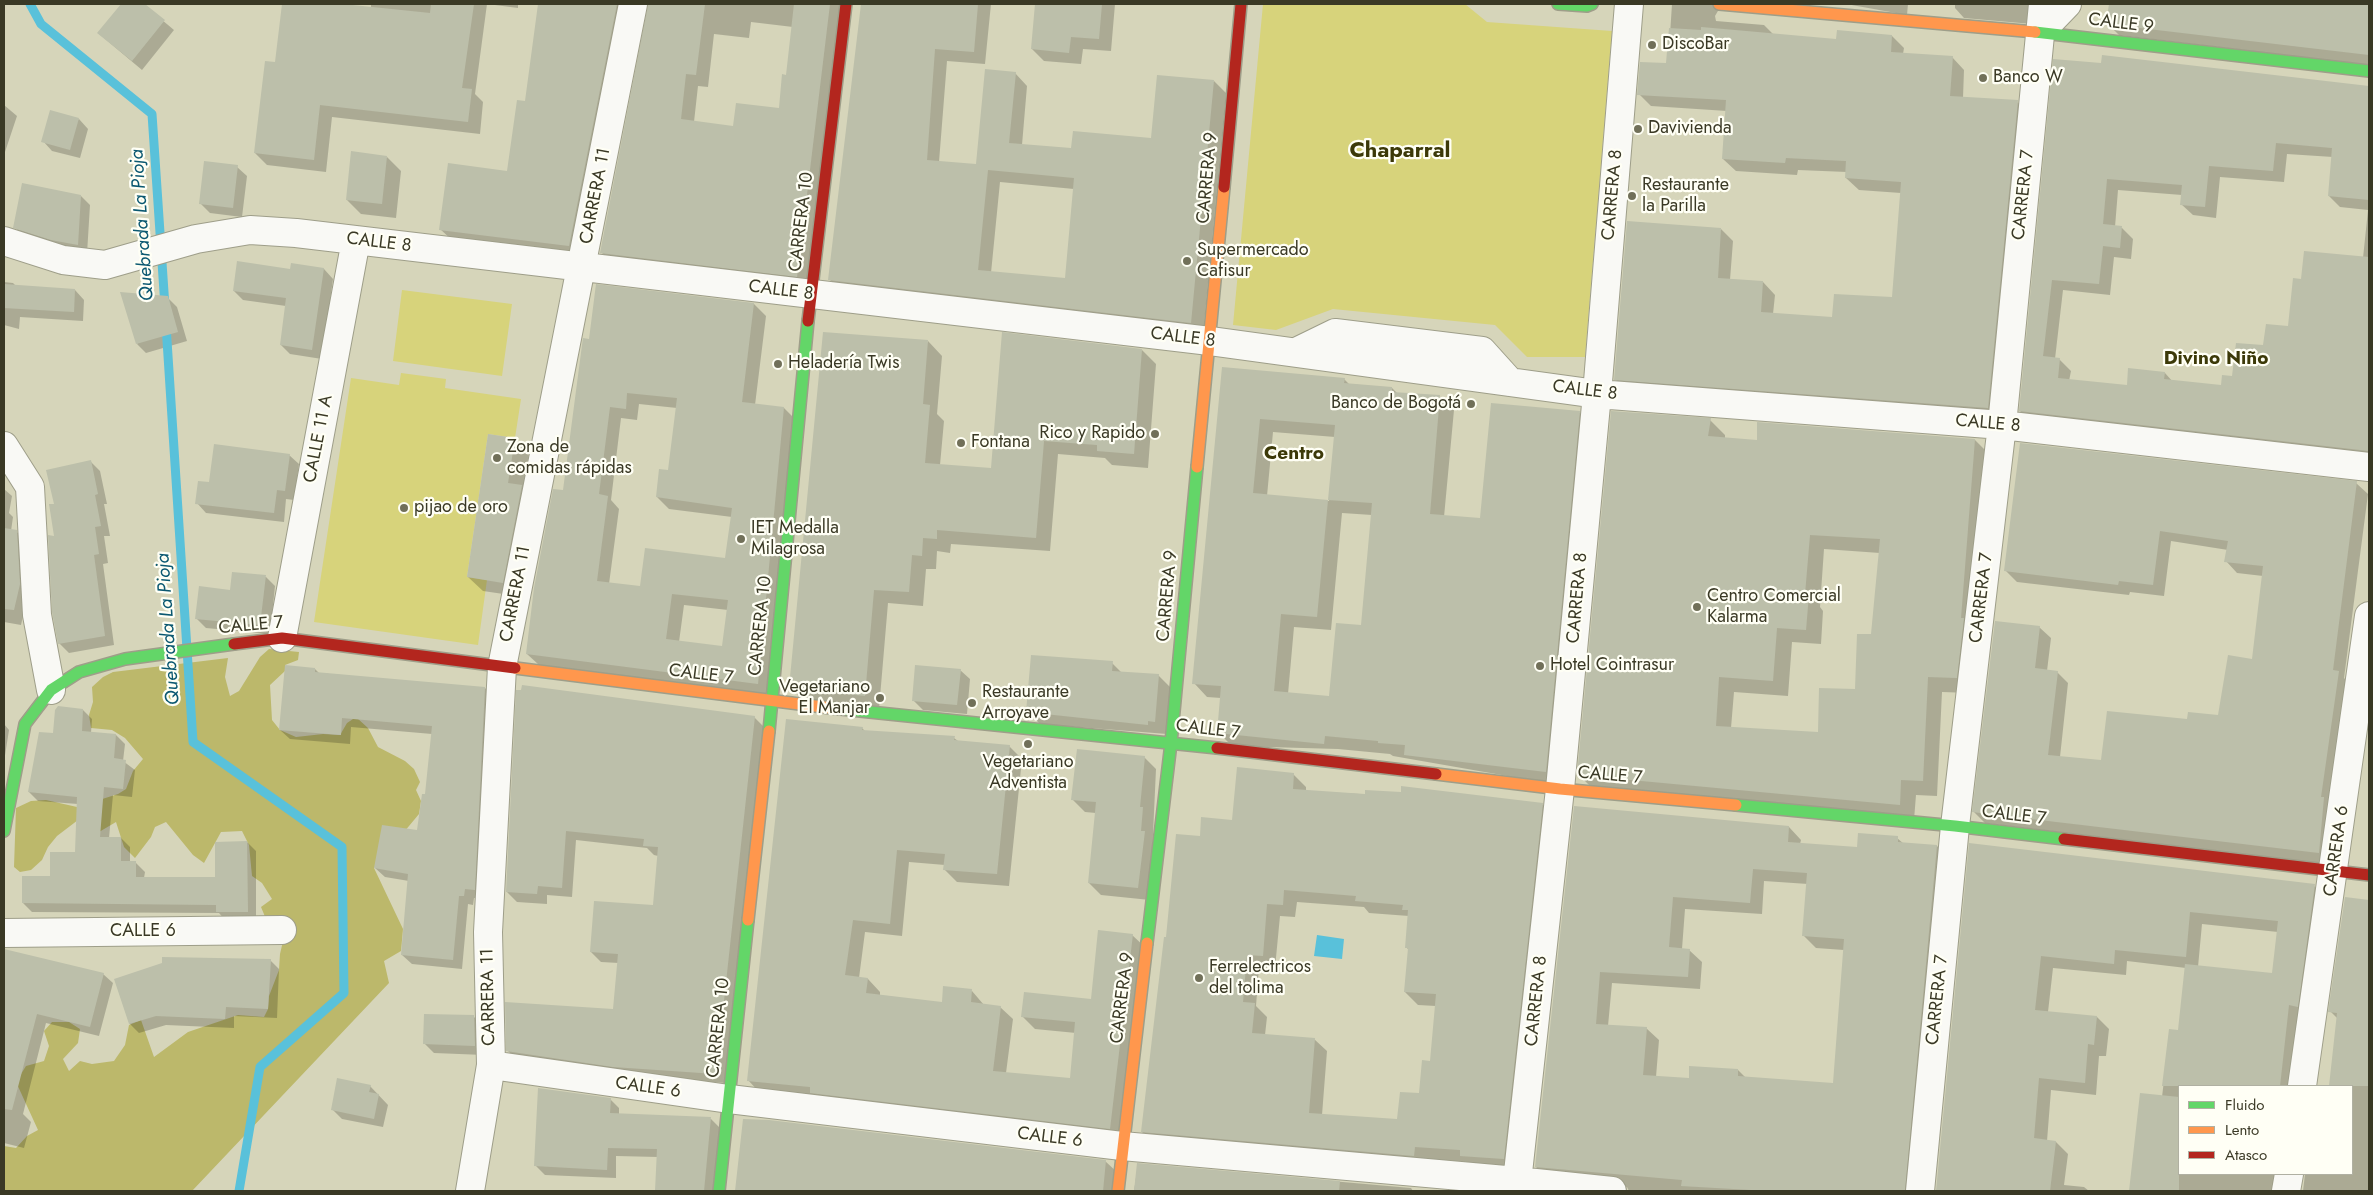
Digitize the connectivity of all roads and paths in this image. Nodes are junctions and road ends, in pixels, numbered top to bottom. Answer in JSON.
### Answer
{"nodes":[{"id":1,"x":633,"y":4,"type":"edge"},
{"id":2,"x":846,"y":4,"type":"edge"},
{"id":3,"x":1241,"y":4,"type":"edge"},
{"id":4,"x":1558,"y":4,"type":"edge"},
{"id":5,"x":1592,"y":4,"type":"edge"},
{"id":6,"x":1629,"y":4,"type":"edge"},
{"id":7,"x":1719,"y":4,"type":"edge"},
{"id":8,"x":2043,"y":4,"type":"edge"},
{"id":9,"x":2067,"y":4,"type":"edge"},
{"id":10,"x":2040,"y":32,"type":"junction"},
{"id":11,"x":2369,"y":71,"type":"edge"},
{"id":12,"x":356,"y":240,"type":"junction"},
{"id":13,"x":4,"y":241,"type":"edge"},
{"id":14,"x":582,"y":267,"type":"junction"},
{"id":15,"x":811,"y":294,"type":"junction"},
{"id":16,"x":1210,"y":341,"type":"junction"},
{"id":17,"x":1597,"y":394,"type":"junction"},
{"id":18,"x":2002,"y":425,"type":"junction"},
{"id":19,"x":4,"y":446,"type":"edge"},
{"id":20,"x":2369,"y":467,"type":"edge"},
{"id":21,"x":2369,"y":616,"type":"edge"},
{"id":22,"x":282,"y":638,"type":"junction"},
{"id":23,"x":502,"y":667,"type":"junction"},
{"id":24,"x":51,"y":690,"type":"junction"},
{"id":25,"x":772,"y":702,"type":"junction"},
{"id":26,"x":1172,"y":743,"type":"junction"},
{"id":27,"x":1560,"y":789,"type":"junction"},
{"id":28,"x":1956,"y":826,"type":"junction"},
{"id":29,"x":4,"y":831,"type":"edge"},
{"id":30,"x":2334,"y":872,"type":"junction"},
{"id":31,"x":2369,"y":875,"type":"edge"},
{"id":32,"x":282,"y":930,"type":"dead end"},
{"id":33,"x":4,"y":933,"type":"edge"},
{"id":34,"x":491,"y":1065,"type":"junction"},
{"id":35,"x":2302,"y":1085,"type":"edge"},
{"id":36,"x":729,"y":1099,"type":"junction"},
{"id":37,"x":1122,"y":1146,"type":"junction"},
{"id":38,"x":2289,"y":1175,"type":"edge"},
{"id":39,"x":1517,"y":1186,"type":"edge"},
{"id":40,"x":470,"y":1191,"type":"edge"},
{"id":41,"x":719,"y":1191,"type":"edge"},
{"id":42,"x":1118,"y":1191,"type":"edge"},
{"id":43,"x":1612,"y":1191,"type":"edge"},
{"id":44,"x":1920,"y":1191,"type":"edge"},
{"id":45,"x":2286,"y":1191,"type":"edge"}],
"edges":[{"from":1,"to":14,"type":"street","name":"CARRERA 11"},
{"from":2,"to":15,"type":"main road","name":"CARRERA 10"},
{"from":3,"to":16,"type":"main road","name":"CARRERA 9"},
{"from":4,"to":5,"type":"main road"},
{"from":6,"to":17,"type":"street","name":"CARRERA 8"},
{"from":7,"to":10,"type":"main road","name":"CALLE 9"},
{"from":8,"to":10,"type":"street","name":"CARRERA 7"},
{"from":9,"to":10,"type":"street"},
{"from":10,"to":11,"type":"main road","name":"CALLE 9"},
{"from":10,"to":18,"type":"street","name":"CARRERA 7"},
{"from":12,"to":13,"type":"street","name":"CALLE 8"},
{"from":12,"to":14,"type":"street","name":"CALLE 8"},
{"from":12,"to":22,"type":"street","name":"CALLE 11 A"},
{"from":14,"to":15,"type":"street","name":"CALLE 8"},
{"from":14,"to":23,"type":"street","name":"CARRERA 11"},
{"from":15,"to":16,"type":"street","name":"CALLE 8"},
{"from":15,"to":25,"type":"main road","name":"CARRERA 10"},
{"from":16,"to":17,"type":"street","name":"CALLE 8"},
{"from":16,"to":26,"type":"main road","name":"CARRERA 9"},
{"from":17,"to":18,"type":"street","name":"CALLE 8"},
{"from":17,"to":27,"type":"street","name":"CARRERA 8"},
{"from":18,"to":20,"type":"street","name":"CALLE 8"},
{"from":18,"to":28,"type":"street","name":"CARRERA 7"},
{"from":19,"to":24,"type":"street"},
{"from":21,"to":30,"type":"street","name":"CARRERA 6"},
{"from":22,"to":23,"type":"main road","name":"CALLE 7"},
{"from":22,"to":24,"type":"main road","name":"CALLE 7"},
{"from":23,"to":25,"type":"main road","name":"CALLE 7"},
{"from":23,"to":34,"type":"street","name":"CARRERA 11"},
{"from":24,"to":29,"type":"main road","name":"CALLE 7"},
{"from":25,"to":26,"type":"main road","name":"CALLE 7"},
{"from":25,"to":36,"type":"main road","name":"CARRERA 10"},
{"from":26,"to":27,"type":"main road","name":"CALLE 7"},
{"from":26,"to":37,"type":"main road","name":"CARRERA 9"},
{"from":27,"to":28,"type":"main road","name":"CALLE 7"},
{"from":27,"to":39,"type":"street","name":"CARRERA 8"},
{"from":28,"to":30,"type":"main road","name":"CALLE 7"},
{"from":28,"to":44,"type":"street","name":"CARRERA 7"},
{"from":30,"to":31,"type":"main road","name":"CALLE 7"},
{"from":30,"to":35,"type":"street","name":"CARRERA 6"},
{"from":32,"to":33,"type":"street","name":"CALLE 6"},
{"from":34,"to":36,"type":"street","name":"CALLE 6"},
{"from":34,"to":40,"type":"street","name":"CARRERA 11"},
{"from":36,"to":37,"type":"street","name":"CALLE 6"},
{"from":36,"to":41,"type":"main road","name":"CARRERA 10"},
{"from":37,"to":39,"type":"street","name":"CALLE 6"},
{"from":37,"to":42,"type":"main road","name":"CARRERA 9"},
{"from":38,"to":45,"type":"street"},
{"from":39,"to":43,"type":"street","name":"CALLE 6"}]}
